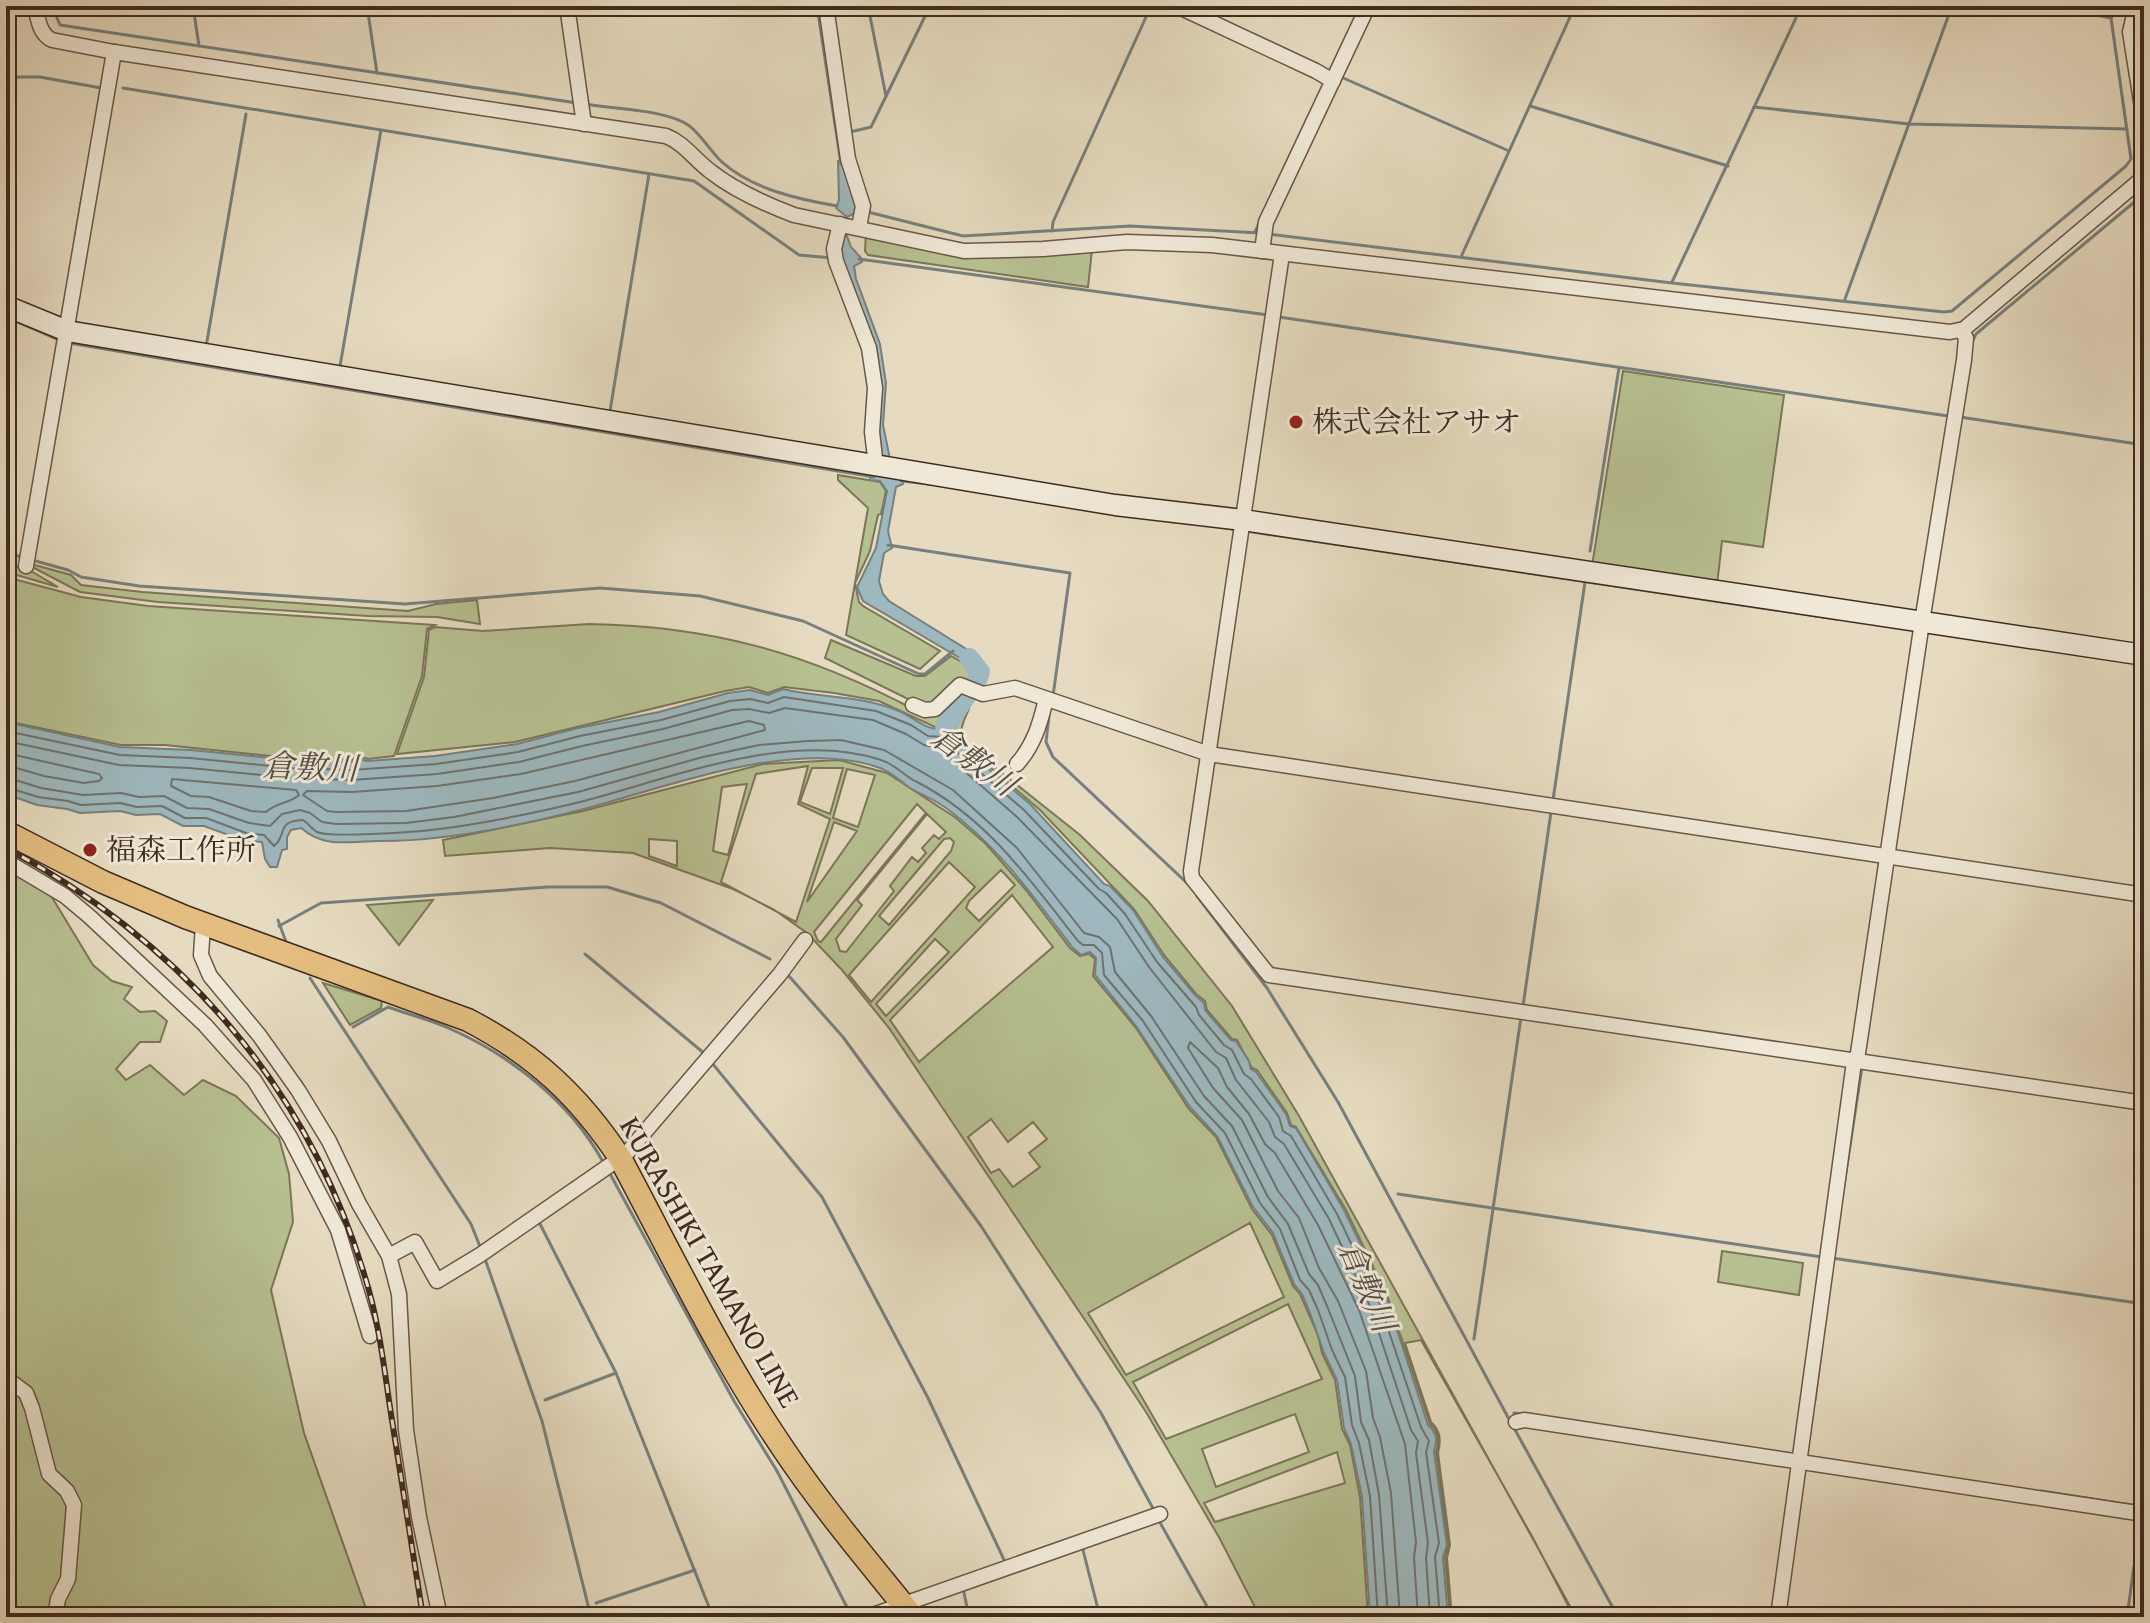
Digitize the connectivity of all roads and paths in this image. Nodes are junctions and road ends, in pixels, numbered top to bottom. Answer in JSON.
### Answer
{"nodes":[{"id":1,"x":35,"y":6,"type":"edge"},
{"id":2,"x":567,"y":6,"type":"edge"},
{"id":3,"x":826,"y":6,"type":"edge"},
{"id":4,"x":1177,"y":6,"type":"edge"},
{"id":5,"x":1368,"y":6,"type":"edge"},
{"id":6,"x":2144,"y":8,"type":"edge"},
{"id":7,"x":114,"y":52,"type":"junction"},
{"id":8,"x":1332,"y":77,"type":"junction"},
{"id":9,"x":2144,"y":120,"type":"edge"},
{"id":10,"x":584,"y":124,"type":"junction"},
{"id":11,"x":2144,"y":177,"type":"edge"},
{"id":12,"x":861,"y":216,"type":"junction"},
{"id":13,"x":840,"y":224,"type":"junction"},
{"id":14,"x":1263,"y":239,"type":"junction"},
{"id":15,"x":1282,"y":254,"type":"junction"},
{"id":16,"x":6,"y":306,"type":"edge"},
{"id":17,"x":1962,"y":331,"type":"junction"},
{"id":18,"x":66,"y":339,"type":"junction"},
{"id":19,"x":882,"y":467,"type":"junction"},
{"id":20,"x":1242,"y":527,"type":"junction"},
{"id":21,"x":27,"y":561,"type":"dead end"},
{"id":22,"x":1921,"y":628,"type":"junction"},
{"id":23,"x":2144,"y":655,"type":"edge"},
{"id":24,"x":1050,"y":700,"type":"junction"},
{"id":25,"x":913,"y":705,"type":"dead end"},
{"id":26,"x":1209,"y":754,"type":"junction"},
{"id":27,"x":1017,"y":764,"type":"dead end"},
{"id":28,"x":6,"y":832,"type":"edge"},
{"id":29,"x":1887,"y":852,"type":"junction"},
{"id":30,"x":6,"y":861,"type":"edge"},
{"id":31,"x":2144,"y":895,"type":"edge"},
{"id":32,"x":203,"y":925,"type":"junction"},
{"id":33,"x":805,"y":940,"type":"dead end"},
{"id":34,"x":1860,"y":1062,"type":"junction"},
{"id":35,"x":2144,"y":1103,"type":"edge"},
{"id":36,"x":611,"y":1164,"type":"junction"},
{"id":37,"x":389,"y":1256,"type":"junction"},
{"id":38,"x":370,"y":1336,"type":"dead end"},
{"id":39,"x":6,"y":1378,"type":"edge"},
{"id":40,"x":1516,"y":1422,"type":"dead end"},
{"id":41,"x":1800,"y":1460,"type":"junction"},
{"id":42,"x":2144,"y":1514,"type":"edge"},
{"id":43,"x":1157,"y":1516,"type":"dead end"},
{"id":44,"x":908,"y":1611,"type":"edge"},
{"id":45,"x":55,"y":1617,"type":"edge"},
{"id":46,"x":440,"y":1617,"type":"edge"},
{"id":47,"x":867,"y":1617,"type":"edge"},
{"id":48,"x":1778,"y":1617,"type":"edge"}],
"edges":[{"from":1,"to":7,"type":"street"},
{"from":2,"to":10,"type":"street"},
{"from":3,"to":12,"type":"street"},
{"from":4,"to":8,"type":"street"},
{"from":5,"to":8,"type":"street"},
{"from":6,"to":9,"type":"street"},
{"from":7,"to":10,"type":"street"},
{"from":7,"to":18,"type":"street"},
{"from":8,"to":14,"type":"street"},
{"from":10,"to":13,"type":"street"},
{"from":11,"to":17,"type":"street"},
{"from":12,"to":13,"type":"street"},
{"from":12,"to":14,"type":"street"},
{"from":13,"to":19,"type":"street"},
{"from":14,"to":15,"type":"street"},
{"from":15,"to":17,"type":"street"},
{"from":15,"to":20,"type":"street"},
{"from":16,"to":18,"type":"street"},
{"from":17,"to":22,"type":"street"},
{"from":18,"to":19,"type":"street"},
{"from":18,"to":21,"type":"street"},
{"from":19,"to":20,"type":"street"},
{"from":20,"to":22,"type":"street"},
{"from":20,"to":26,"type":"street"},
{"from":22,"to":23,"type":"street"},
{"from":22,"to":29,"type":"street"},
{"from":24,"to":25,"type":"street"},
{"from":24,"to":26,"type":"street"},
{"from":24,"to":27,"type":"street"},
{"from":26,"to":29,"type":"street"},
{"from":26,"to":34,"type":"street"},
{"from":28,"to":32,"type":"main road","name":"KURASHIKI TAMANO LINE"},
{"from":29,"to":31,"type":"street"},
{"from":29,"to":34,"type":"street"},
{"from":30,"to":38,"type":"street"},
{"from":32,"to":36,"type":"main road","name":"KURASHIKI TAMANO LINE"},
{"from":32,"to":37,"type":"street"},
{"from":33,"to":36,"type":"street"},
{"from":34,"to":35,"type":"street"},
{"from":34,"to":41,"type":"street"},
{"from":36,"to":37,"type":"street"},
{"from":36,"to":44,"type":"main road","name":"KURASHIKI TAMANO LINE"},
{"from":37,"to":46,"type":"street"},
{"from":39,"to":45,"type":"street"},
{"from":40,"to":41,"type":"street"},
{"from":41,"to":42,"type":"street"},
{"from":41,"to":48,"type":"street"},
{"from":43,"to":44,"type":"street"},
{"from":44,"to":47,"type":"street"}]}
